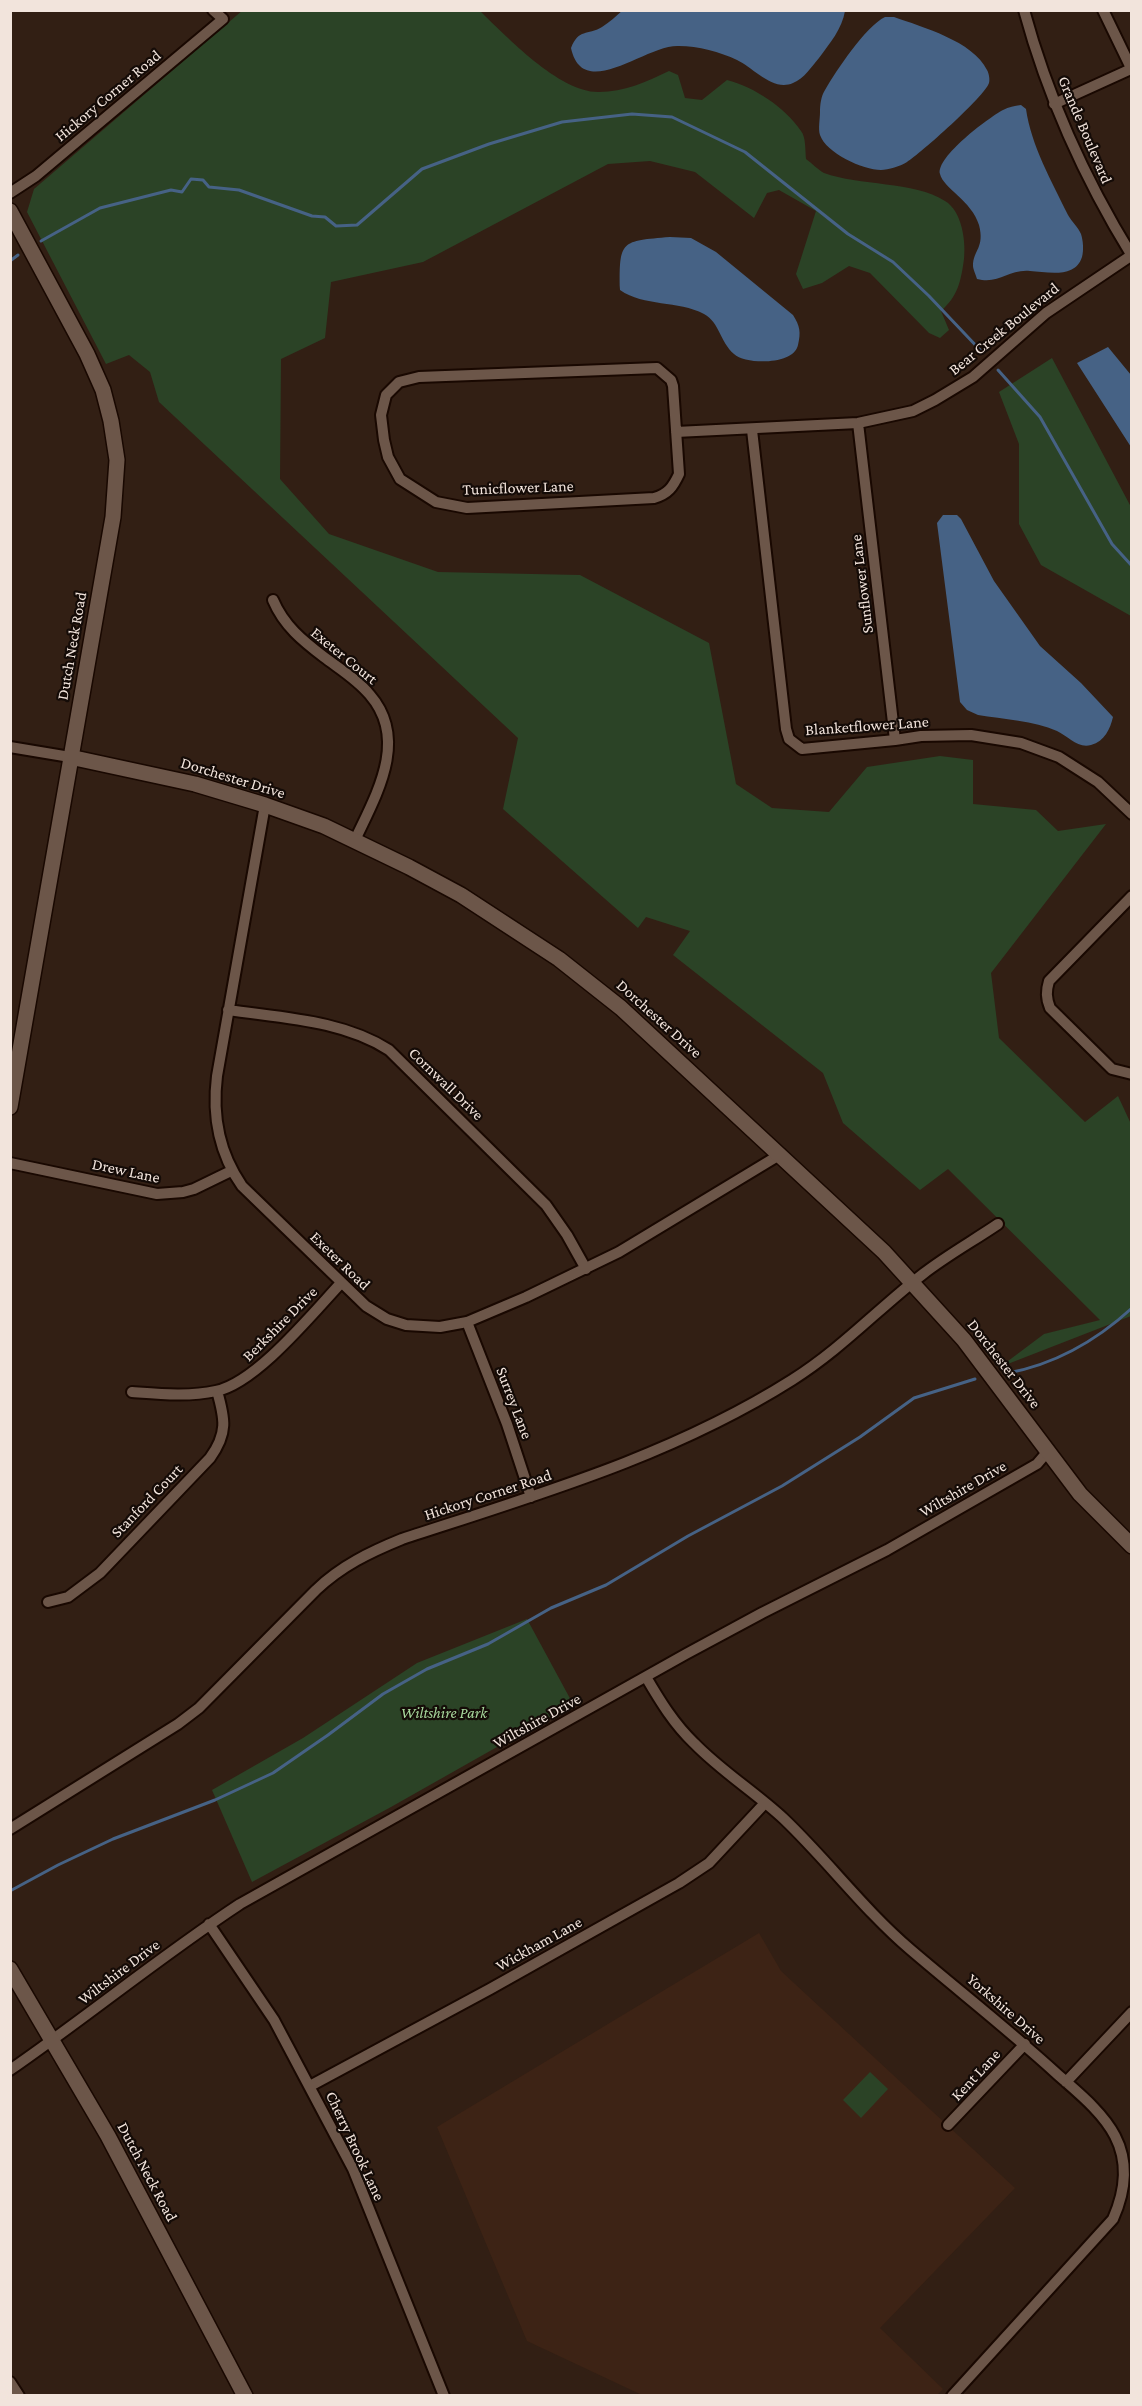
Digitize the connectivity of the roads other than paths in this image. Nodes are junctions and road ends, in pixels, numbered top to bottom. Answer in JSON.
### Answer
{"nodes":[{"id":1,"x":213,"y":10,"type":"edge"},
{"id":2,"x":1024,"y":10,"type":"edge"},
{"id":3,"x":1103,"y":10,"type":"edge"},
{"id":4,"x":1131,"y":69,"type":"edge"},
{"id":5,"x":1054,"y":104,"type":"junction"},
{"id":6,"x":10,"y":193,"type":"edge"},
{"id":7,"x":10,"y":211,"type":"edge"},
{"id":8,"x":1131,"y":255,"type":"edge"},
{"id":9,"x":858,"y":423,"type":"junction"},
{"id":10,"x":752,"y":430,"type":"junction"},
{"id":11,"x":676,"y":432,"type":"junction"},
{"id":12,"x":273,"y":600,"type":"dead end"},
{"id":13,"x":895,"y":740,"type":"junction"},
{"id":14,"x":10,"y":747,"type":"edge"},
{"id":15,"x":70,"y":757,"type":"junction"},
{"id":16,"x":265,"y":805,"type":"junction"},
{"id":17,"x":1131,"y":814,"type":"edge"},
{"id":18,"x":355,"y":840,"type":"junction"},
{"id":19,"x":1131,"y":896,"type":"edge"},
{"id":20,"x":228,"y":1010,"type":"junction"},
{"id":21,"x":1131,"y":1074,"type":"edge"},
{"id":22,"x":10,"y":1107,"type":"edge"},
{"id":23,"x":781,"y":1154,"type":"junction"},
{"id":24,"x":10,"y":1163,"type":"edge"},
{"id":25,"x":231,"y":1170,"type":"junction"},
{"id":26,"x":998,"y":1224,"type":"dead end"},
{"id":27,"x":586,"y":1269,"type":"junction"},
{"id":28,"x":913,"y":1282,"type":"junction"},
{"id":29,"x":341,"y":1283,"type":"junction"},
{"id":30,"x":467,"y":1322,"type":"junction"},
{"id":31,"x":217,"y":1391,"type":"junction"},
{"id":32,"x":132,"y":1392,"type":"dead end"},
{"id":33,"x":1049,"y":1450,"type":"junction"},
{"id":34,"x":531,"y":1497,"type":"junction"},
{"id":35,"x":1131,"y":1546,"type":"edge"},
{"id":36,"x":48,"y":1602,"type":"dead end"},
{"id":37,"x":646,"y":1677,"type":"junction"},
{"id":38,"x":765,"y":1803,"type":"junction"},
{"id":39,"x":10,"y":1829,"type":"edge"},
{"id":40,"x":209,"y":1924,"type":"junction"},
{"id":41,"x":10,"y":1969,"type":"edge"},
{"id":42,"x":1131,"y":2012,"type":"edge"},
{"id":43,"x":53,"y":2041,"type":"junction"},
{"id":44,"x":1025,"y":2044,"type":"junction"},
{"id":45,"x":10,"y":2070,"type":"edge"},
{"id":46,"x":1066,"y":2082,"type":"junction"},
{"id":47,"x":310,"y":2086,"type":"junction"},
{"id":48,"x":948,"y":2125,"type":"dead end"},
{"id":49,"x":10,"y":2382,"type":"edge"},
{"id":50,"x":19,"y":2396,"type":"edge"},
{"id":51,"x":244,"y":2396,"type":"edge"},
{"id":52,"x":444,"y":2396,"type":"edge"},
{"id":53,"x":952,"y":2396,"type":"edge"}],
"edges":[{"from":1,"to":6,"type":"street","name":"Hickory Corner Road"},
{"from":2,"to":5,"type":"street","name":"Grande Boulevard"},
{"from":3,"to":4,"type":"street"},
{"from":4,"to":5,"type":"street"},
{"from":5,"to":8,"type":"street","name":"Grande Boulevard"},
{"from":7,"to":15,"type":"street","name":"Dutch Neck Road"},
{"from":8,"to":9,"type":"street","name":"Bear Creek Boulevard"},
{"from":9,"to":10,"type":"street","name":"Bear Creek Boulevard"},
{"from":9,"to":13,"type":"street","name":"Sunflower Lane"},
{"from":10,"to":11,"type":"street","name":"Bear Creek Boulevard"},
{"from":10,"to":13,"type":"street","name":"Blanketflower Lane"},
{"from":11,"to":11,"type":"street","name":"Tunicflower Lane"},
{"from":12,"to":18,"type":"street","name":"Exeter Court"},
{"from":13,"to":17,"type":"street","name":"Blanketflower Lane"},
{"from":14,"to":15,"type":"street","name":"Dorchester Drive"},
{"from":15,"to":16,"type":"street","name":"Dorchester Drive"},
{"from":15,"to":22,"type":"street","name":"Dutch Neck Road"},
{"from":16,"to":18,"type":"street","name":"Dorchester Drive"},
{"from":16,"to":20,"type":"street","name":"Exeter Road"},
{"from":18,"to":23,"type":"street","name":"Dorchester Drive"},
{"from":19,"to":21,"type":"street"},
{"from":20,"to":25,"type":"street","name":"Exeter Road"},
{"from":20,"to":27,"type":"street","name":"Cornwall Drive"},
{"from":23,"to":27,"type":"street","name":"Exeter Road"},
{"from":23,"to":28,"type":"street","name":"Dorchester Drive"},
{"from":24,"to":25,"type":"street","name":"Drew Lane"},
{"from":25,"to":29,"type":"street","name":"Exeter Road"},
{"from":26,"to":28,"type":"street","name":"Hickory Corner Road"},
{"from":27,"to":30,"type":"street","name":"Exeter Road"},
{"from":28,"to":33,"type":"street","name":"Dorchester Drive"},
{"from":28,"to":34,"type":"street","name":"Hickory Corner Road"},
{"from":29,"to":30,"type":"street","name":"Exeter Road"},
{"from":29,"to":31,"type":"street","name":"Berkshire Drive"},
{"from":30,"to":34,"type":"street","name":"Surrey Lane"},
{"from":31,"to":32,"type":"street","name":"Berkshire Drive"},
{"from":31,"to":36,"type":"street","name":"Stanford Court"},
{"from":33,"to":35,"type":"street","name":"Dorchester Drive"},
{"from":33,"to":37,"type":"street","name":"Wiltshire Drive"},
{"from":34,"to":39,"type":"street","name":"Hickory Corner Road"},
{"from":37,"to":38,"type":"street","name":"Yorkshire Drive"},
{"from":37,"to":40,"type":"street","name":"Wiltshire Drive"},
{"from":38,"to":44,"type":"street","name":"Yorkshire Drive"},
{"from":38,"to":47,"type":"street","name":"Wickham Lane"},
{"from":40,"to":43,"type":"street","name":"Wiltshire Drive"},
{"from":40,"to":47,"type":"street","name":"Cherry Brook Lane"},
{"from":41,"to":43,"type":"street","name":"Dutch Neck Road"},
{"from":42,"to":46,"type":"street"},
{"from":43,"to":45,"type":"street","name":"Wiltshire Drive"},
{"from":43,"to":51,"type":"street","name":"Dutch Neck Road"},
{"from":44,"to":46,"type":"street","name":"Yorkshire Drive"},
{"from":44,"to":48,"type":"street","name":"Kent Lane"},
{"from":46,"to":53,"type":"street","name":"Yorkshire Drive"},
{"from":47,"to":52,"type":"street","name":"Cherry Brook Lane"},
{"from":49,"to":50,"type":"street"}]}
